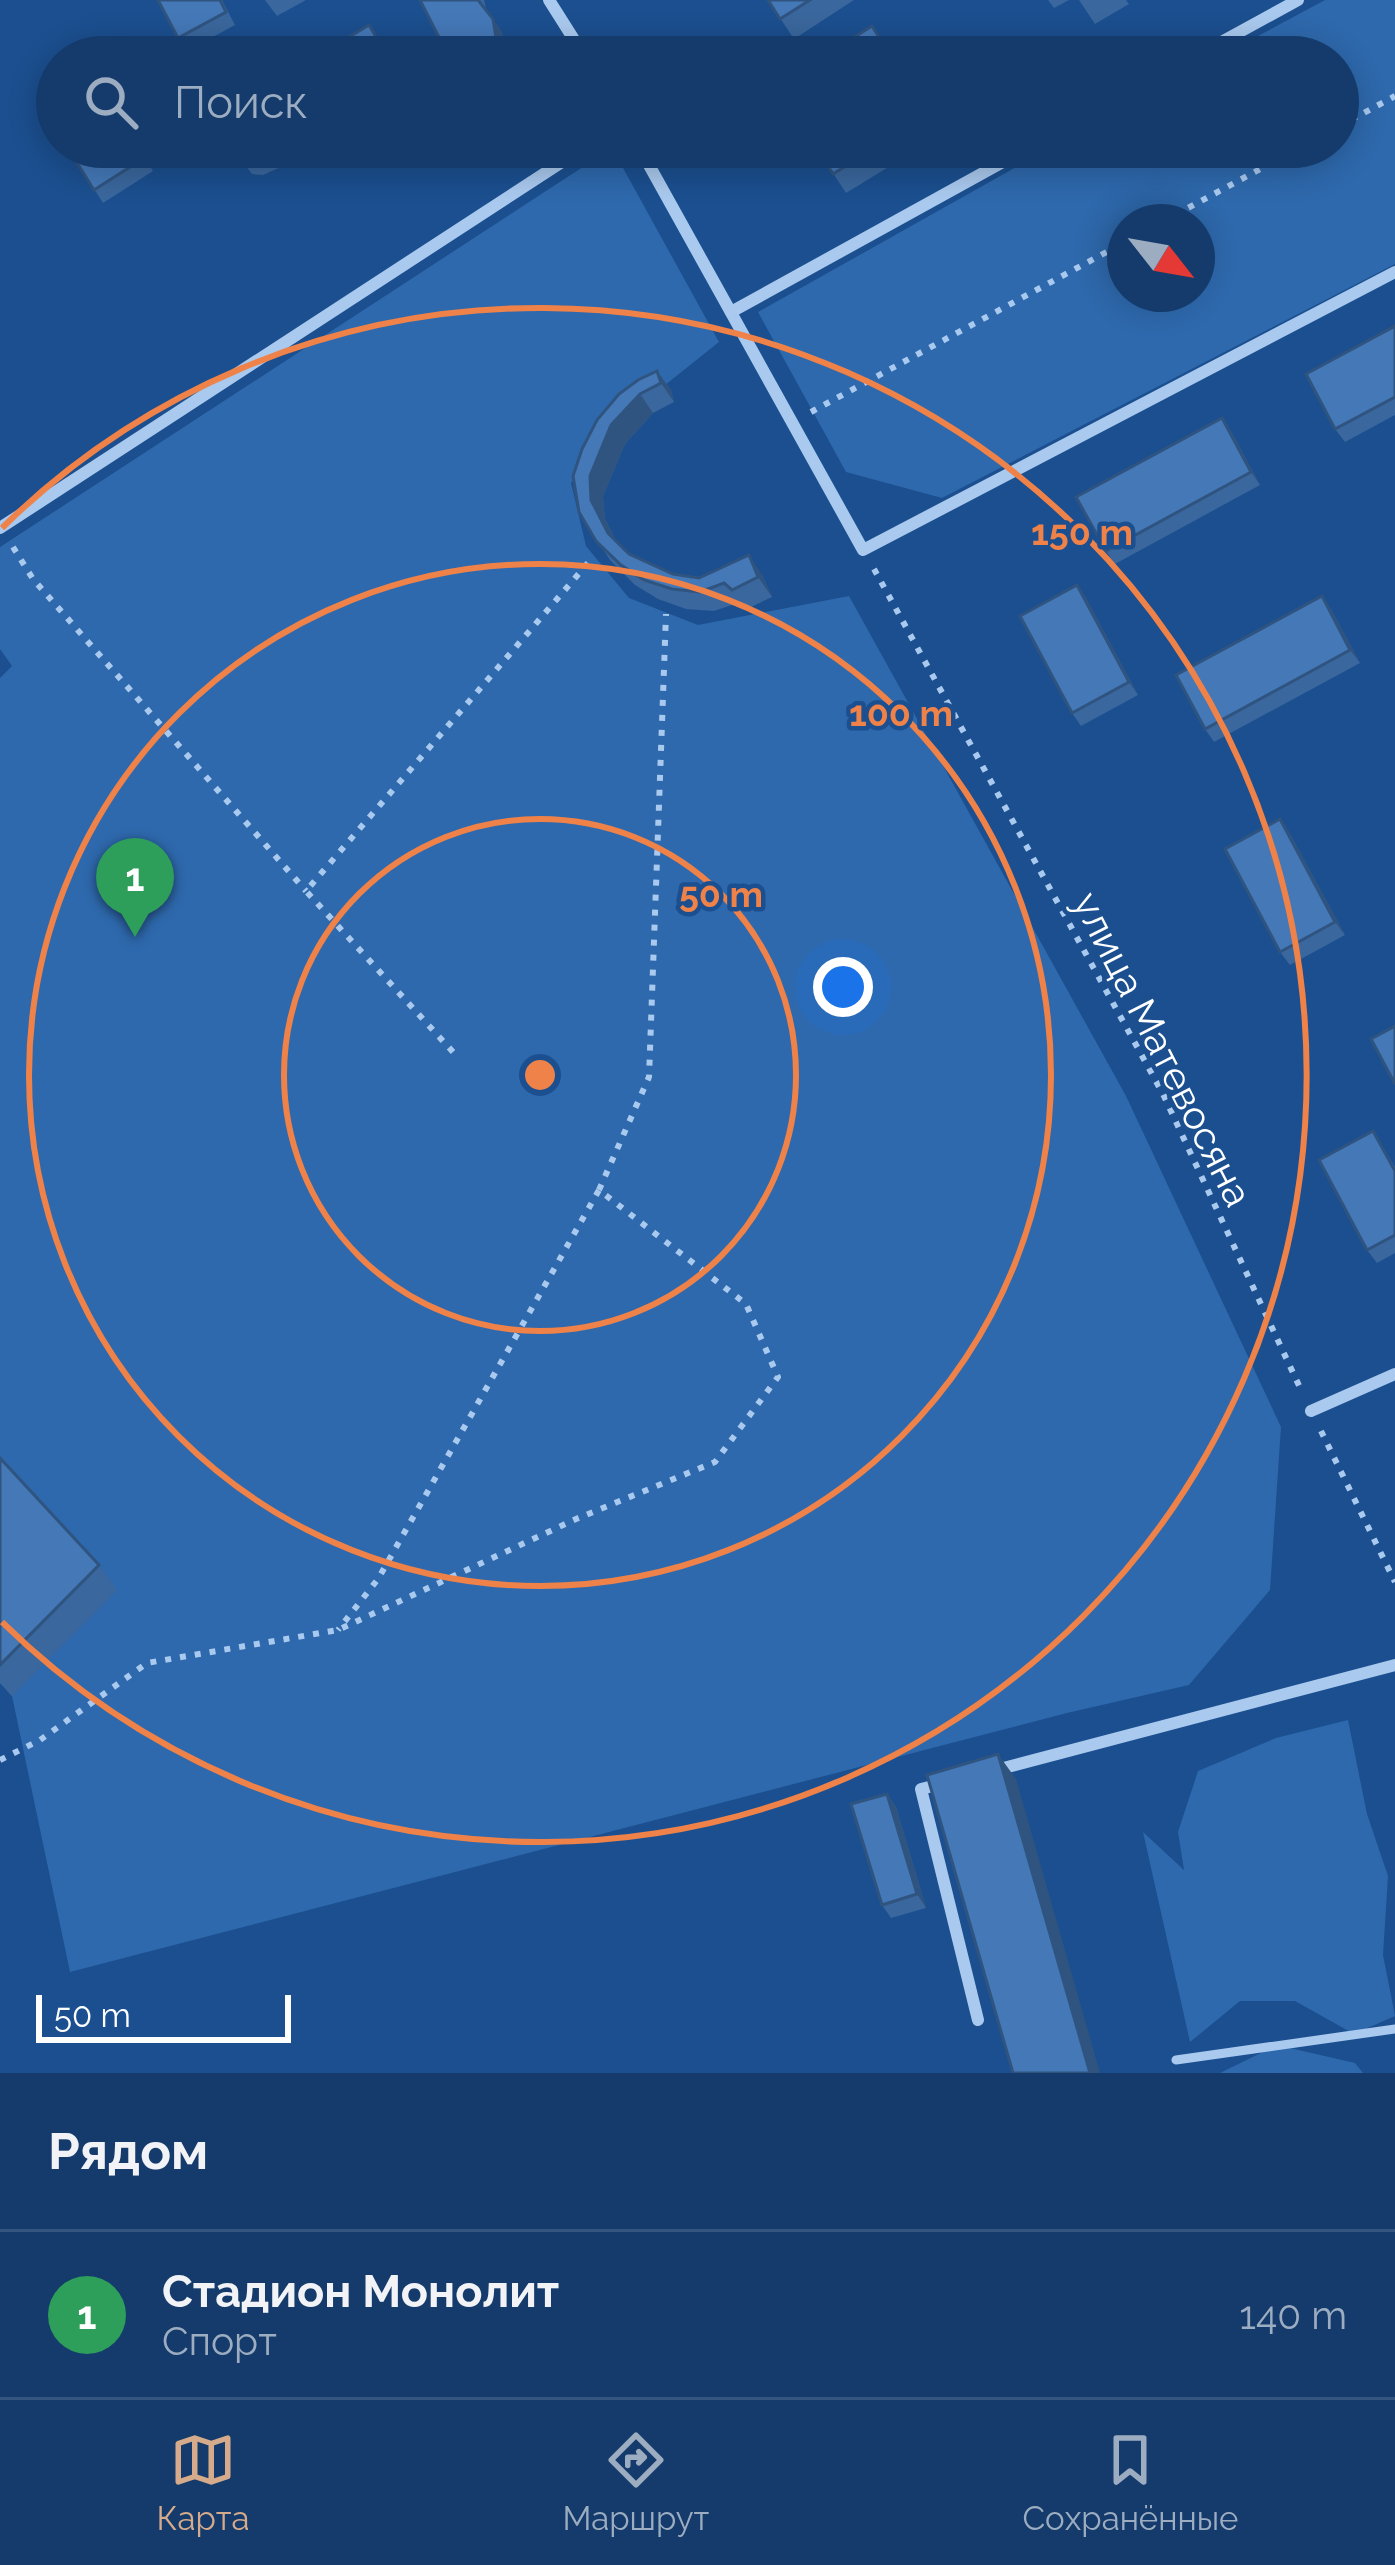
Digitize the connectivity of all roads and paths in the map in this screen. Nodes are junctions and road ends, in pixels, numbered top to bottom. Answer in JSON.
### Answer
{"nodes":[{"id":1,"x":549,"y":0,"type":"edge"},
{"id":2,"x":1298,"y":0,"type":"edge"},
{"id":3,"x":571,"y":36,"type":"edge"},
{"id":4,"x":1232,"y":36,"type":"edge"},
{"id":5,"x":1395,"y":96,"type":"edge"},
{"id":6,"x":1359,"y":116,"type":"edge"},
{"id":7,"x":552,"y":168,"type":"edge"},
{"id":8,"x":651,"y":168,"type":"edge"},
{"id":9,"x":992,"y":168,"type":"edge"},
{"id":10,"x":1262,"y":168,"type":"edge"},
{"id":11,"x":1195,"y":204,"type":"edge"},
{"id":12,"x":1107,"y":252,"type":"edge"},
{"id":13,"x":1395,"y":272,"type":"edge"},
{"id":14,"x":731,"y":311,"type":"junction"},
{"id":15,"x":792,"y":422,"type":"junction"},
{"id":16,"x":0,"y":528,"type":"edge"},
{"id":17,"x":0,"y":547,"type":"edge"},
{"id":18,"x":863,"y":550,"type":"junction"},
{"id":19,"x":589,"y":563,"type":"edge"},
{"id":20,"x":666,"y":614,"type":"edge"},
{"id":21,"x":306,"y":891,"type":"junction"},
{"id":22,"x":453,"y":1052,"type":"dead end"},
{"id":23,"x":599,"y":1190,"type":"junction"},
{"id":24,"x":1395,"y":1374,"type":"edge"},
{"id":25,"x":1311,"y":1411,"type":"junction"},
{"id":26,"x":1395,"y":1582,"type":"edge"},
{"id":27,"x":338,"y":1630,"type":"junction"},
{"id":28,"x":1395,"y":1665,"type":"edge"},
{"id":29,"x":0,"y":1760,"type":"edge"},
{"id":30,"x":985,"y":1772,"type":"edge"},
{"id":31,"x":964,"y":1778,"type":"edge"},
{"id":32,"x":978,"y":2020,"type":"dead end"},
{"id":33,"x":1395,"y":2029,"type":"edge"},
{"id":34,"x":1176,"y":2060,"type":"dead end"}],
"edges":[{"from":1,"to":3,"type":"street"},
{"from":2,"to":4,"type":"street"},
{"from":5,"to":6,"type":"path"},
{"from":7,"to":16,"type":"street"},
{"from":8,"to":14,"type":"street"},
{"from":9,"to":14,"type":"street"},
{"from":10,"to":11,"type":"path"},
{"from":12,"to":15,"type":"path"},
{"from":13,"to":18,"type":"street"},
{"from":14,"to":15,"type":"street"},
{"from":15,"to":18,"type":"street"},
{"from":17,"to":21,"type":"path"},
{"from":18,"to":25,"type":"path","name":"улица Матевосяна"},
{"from":19,"to":21,"type":"path"},
{"from":20,"to":23,"type":"path"},
{"from":21,"to":22,"type":"path"},
{"from":23,"to":27,"type":"path"},
{"from":23,"to":27,"type":"path"},
{"from":24,"to":25,"type":"street"},
{"from":25,"to":26,"type":"path","name":"улица Матевосяна"},
{"from":27,"to":29,"type":"path"},
{"from":28,"to":30,"type":"street"},
{"from":31,"to":32,"type":"street"},
{"from":33,"to":34,"type":"lane"}]}
